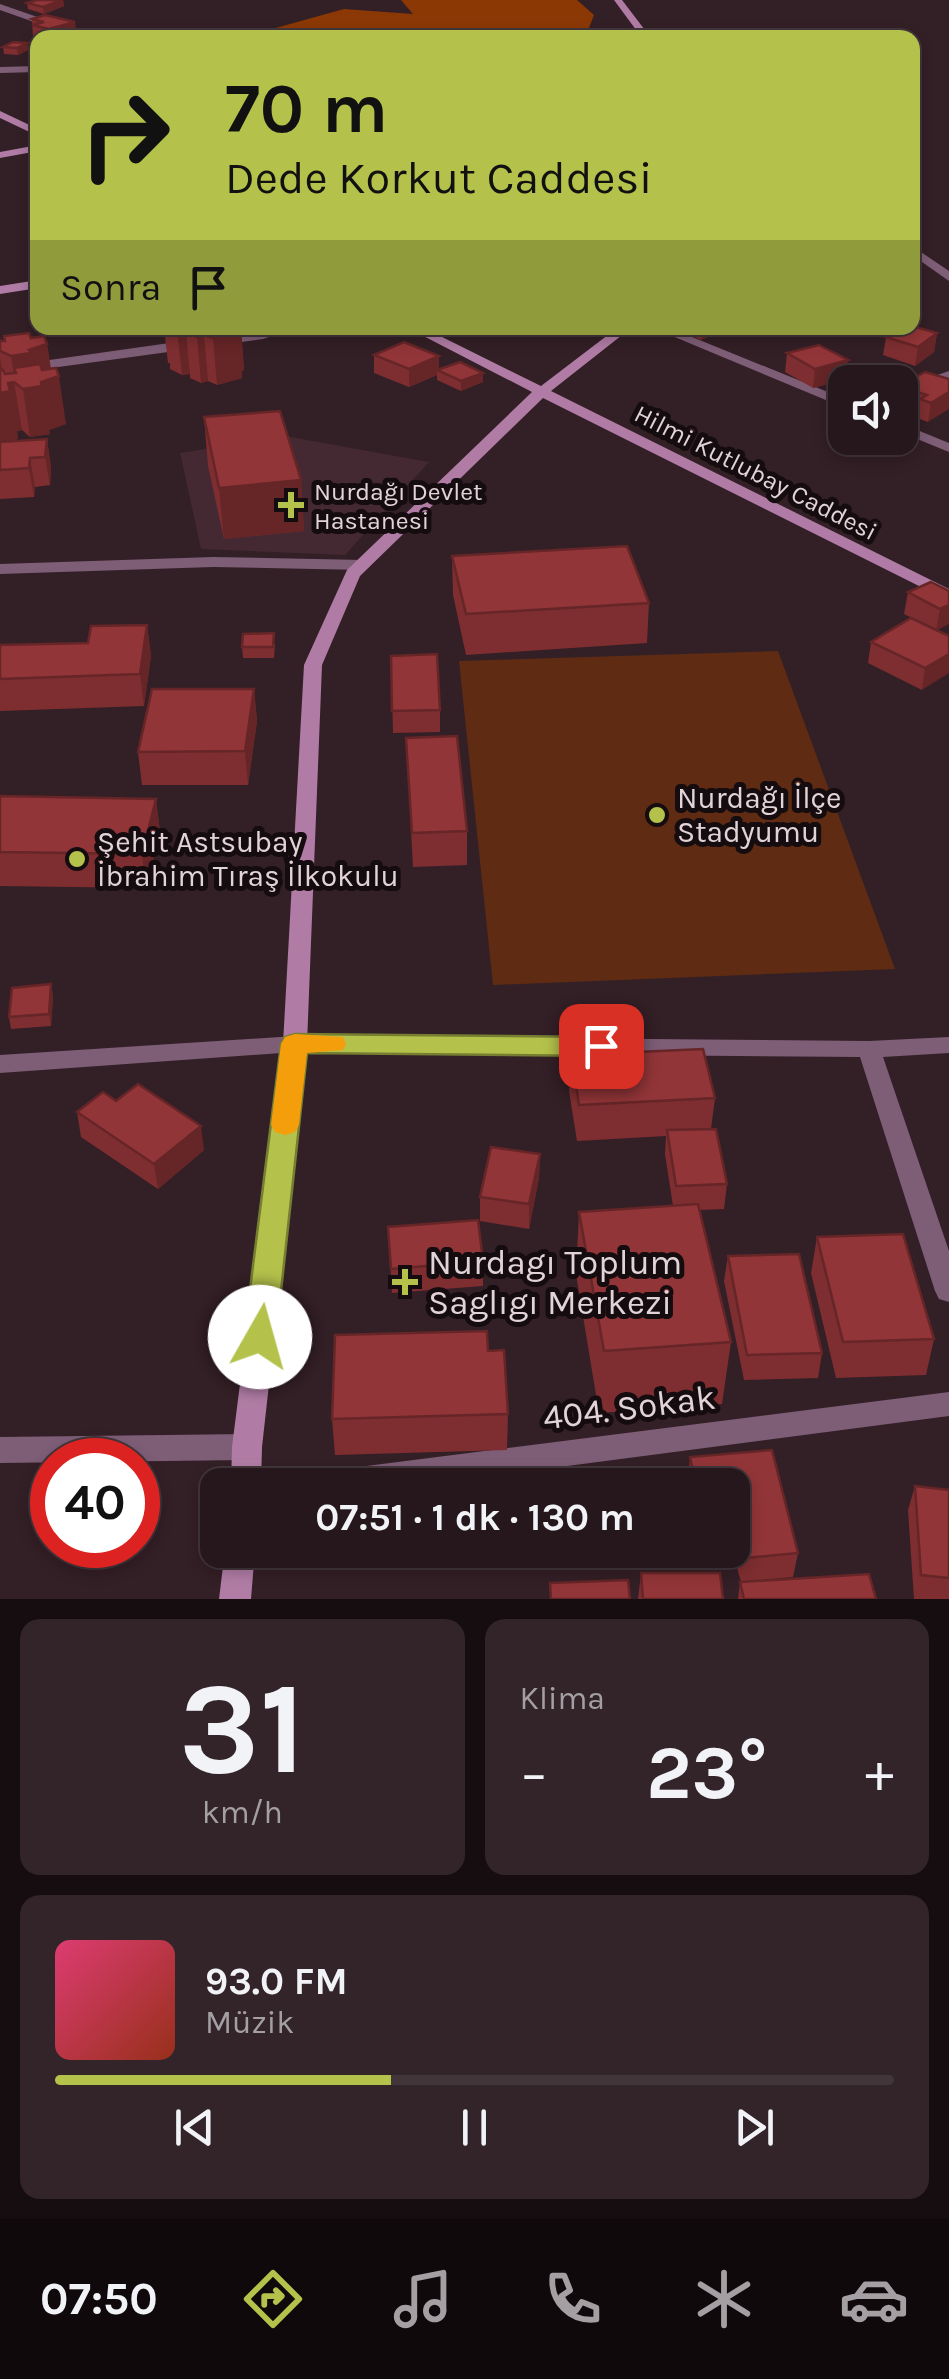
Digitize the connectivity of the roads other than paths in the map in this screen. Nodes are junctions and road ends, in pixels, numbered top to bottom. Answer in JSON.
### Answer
{"nodes":[{"id":1,"x":618,"y":0,"type":"edge"},
{"id":2,"x":0,"y":7,"type":"edge"},
{"id":3,"x":65,"y":30,"type":"edge"},
{"id":4,"x":642,"y":30,"type":"edge"},
{"id":5,"x":0,"y":70,"type":"edge"},
{"id":6,"x":30,"y":70,"type":"edge"},
{"id":7,"x":0,"y":114,"type":"edge"},
{"id":8,"x":30,"y":129,"type":"edge"},
{"id":9,"x":30,"y":149,"type":"edge"},
{"id":10,"x":0,"y":155,"type":"edge"},
{"id":11,"x":920,"y":255,"type":"edge"},
{"id":12,"x":949,"y":277,"type":"edge"},
{"id":13,"x":30,"y":285,"type":"edge"},
{"id":14,"x":0,"y":290,"type":"edge"},
{"id":15,"x":263,"y":335,"type":"edge"},
{"id":16,"x":428,"y":335,"type":"edge"},
{"id":17,"x":617,"y":335,"type":"edge"},
{"id":18,"x":677,"y":335,"type":"edge"},
{"id":19,"x":0,"y":372,"type":"edge"},
{"id":20,"x":949,"y":375,"type":"edge"},
{"id":21,"x":918,"y":386,"type":"edge"},
{"id":22,"x":541,"y":392,"type":"junction"},
{"id":23,"x":828,"y":397,"type":"edge"},
{"id":24,"x":918,"y":435,"type":"edge"},
{"id":25,"x":949,"y":448,"type":"edge"},
{"id":26,"x":363,"y":565,"type":"junction"},
{"id":27,"x":0,"y":569,"type":"edge"},
{"id":28,"x":944,"y":588,"type":"edge"},
{"id":29,"x":295,"y":1044,"type":"junction"},
{"id":30,"x":949,"y":1045,"type":"edge"},
{"id":31,"x":869,"y":1049,"type":"junction"},
{"id":32,"x":0,"y":1064,"type":"edge"},
{"id":33,"x":949,"y":1291,"type":"edge"},
{"id":34,"x":949,"y":1404,"type":"edge"},
{"id":35,"x":247,"y":1446,"type":"junction"},
{"id":36,"x":0,"y":1450,"type":"edge"},
{"id":37,"x":246,"y":1468,"type":"edge"},
{"id":38,"x":451,"y":1468,"type":"edge"},
{"id":39,"x":238,"y":1568,"type":"edge"},
{"id":40,"x":235,"y":1599,"type":"edge"}],
"edges":[{"from":1,"to":4,"type":"street"},
{"from":2,"to":3,"type":"street"},
{"from":5,"to":6,"type":"street"},
{"from":7,"to":8,"type":"street"},
{"from":9,"to":10,"type":"street"},
{"from":11,"to":12,"type":"street"},
{"from":13,"to":14,"type":"street"},
{"from":15,"to":19,"type":"street"},
{"from":16,"to":22,"type":"street","name":"Hilmi Kutlubay Caddesi"},
{"from":17,"to":22,"type":"street"},
{"from":18,"to":23,"type":"street"},
{"from":20,"to":21,"type":"street"},
{"from":22,"to":26,"type":"street"},
{"from":22,"to":28,"type":"street","name":"Hilmi Kutlubay Caddesi"},
{"from":24,"to":25,"type":"street"},
{"from":26,"to":27,"type":"street"},
{"from":26,"to":29,"type":"street"},
{"from":29,"to":31,"type":"street"},
{"from":29,"to":32,"type":"street"},
{"from":29,"to":35,"type":"street"},
{"from":30,"to":31,"type":"street"},
{"from":31,"to":33,"type":"street"},
{"from":34,"to":38,"type":"street","name":"404. Sokak"},
{"from":35,"to":36,"type":"street"},
{"from":35,"to":37,"type":"street"},
{"from":39,"to":40,"type":"street"}]}
